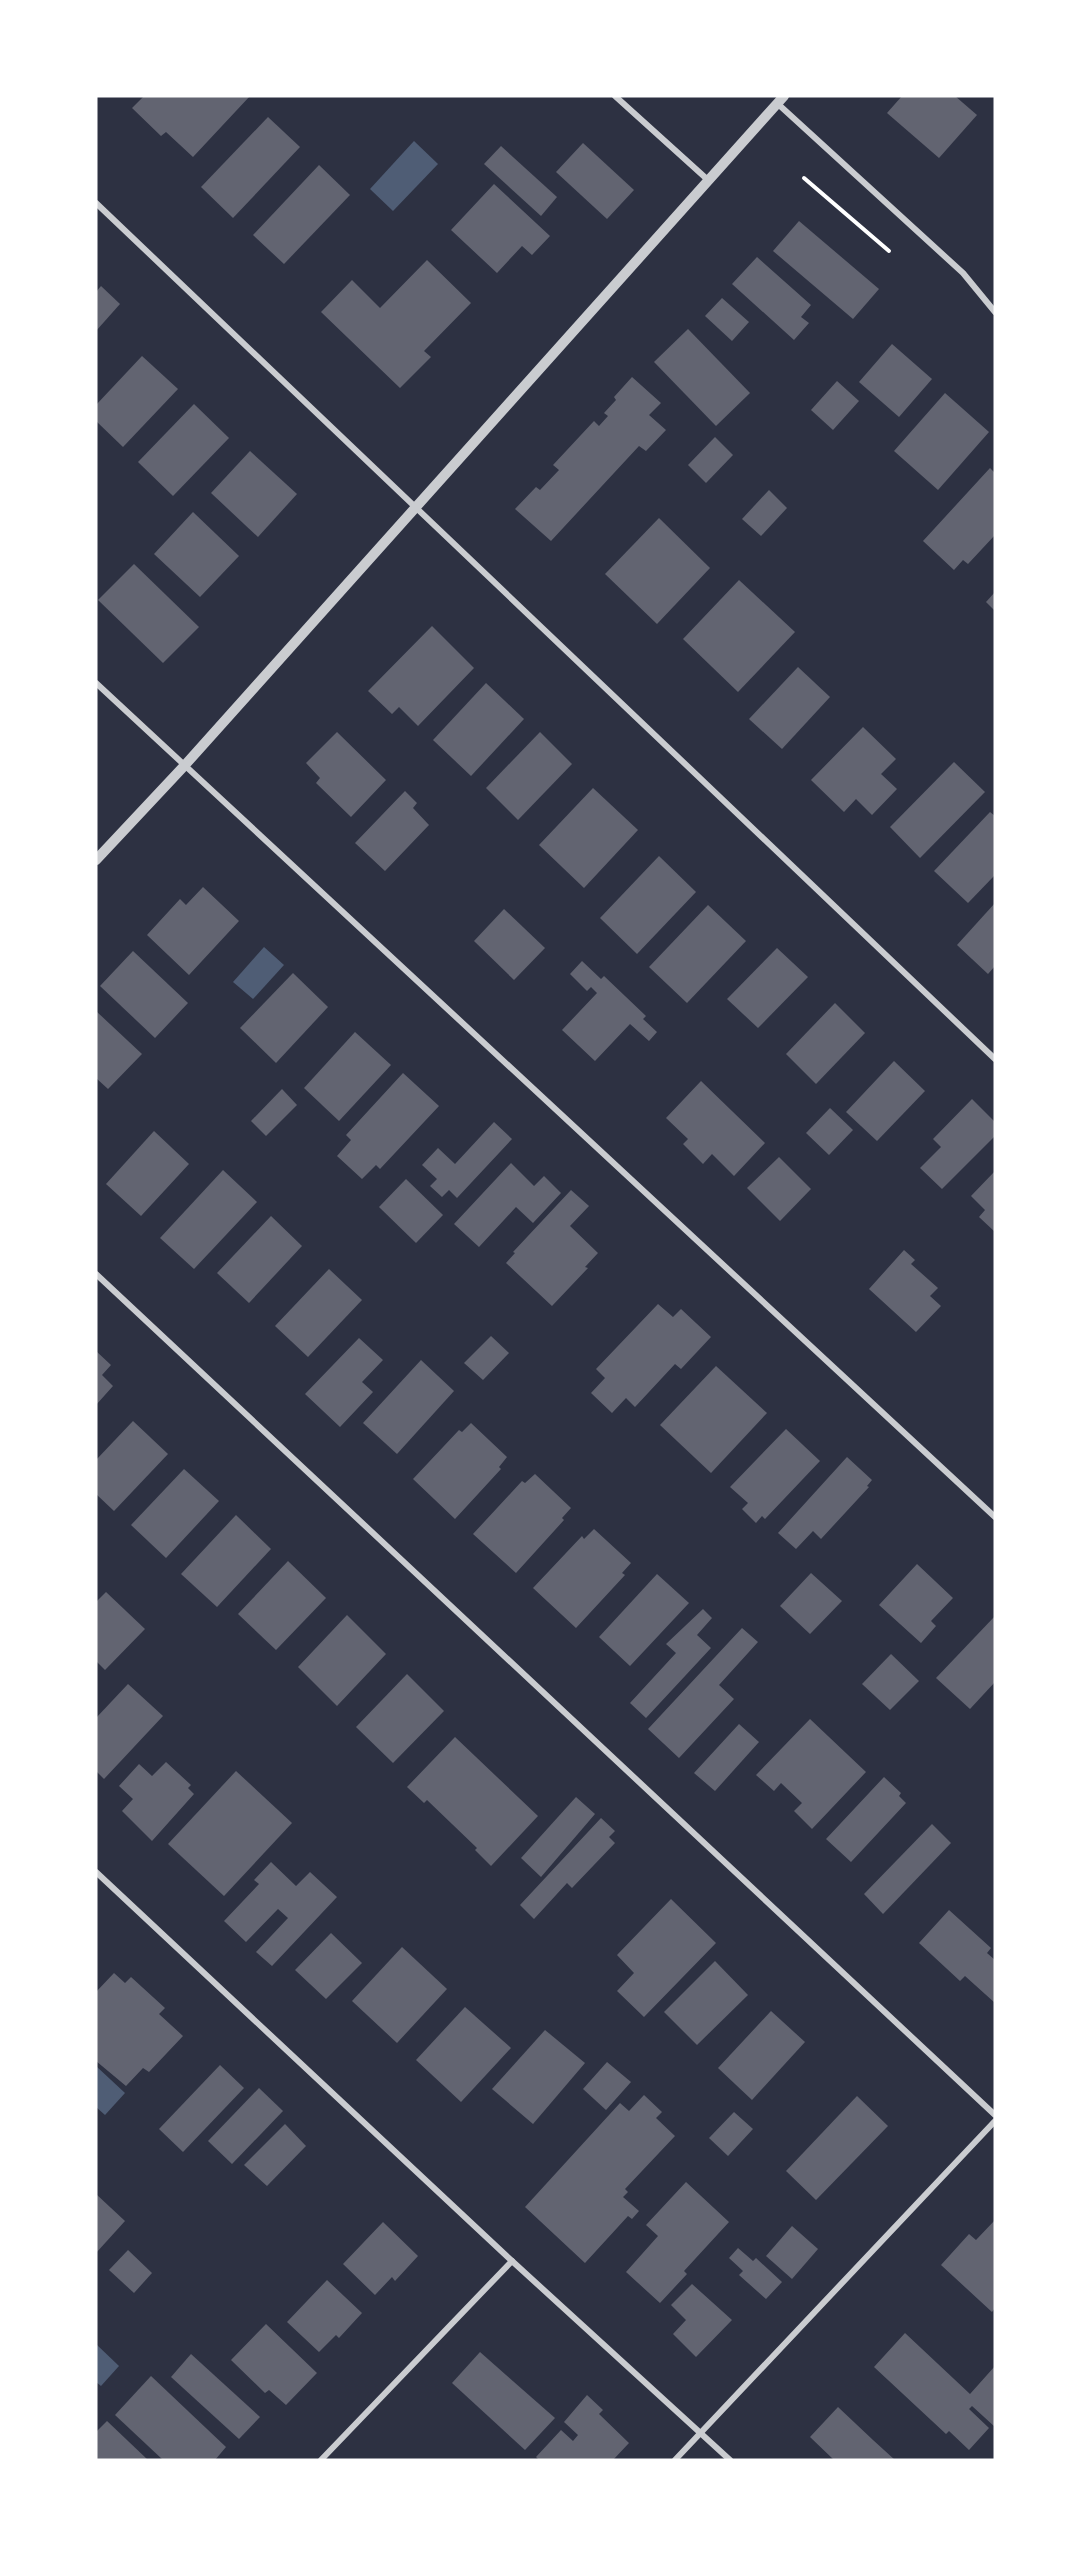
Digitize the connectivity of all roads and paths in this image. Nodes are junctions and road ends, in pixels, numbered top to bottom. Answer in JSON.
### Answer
{"nodes":[{"id":1,"x":615,"y":96,"type":"edge"},
{"id":2,"x":781,"y":100,"type":"edge"},
{"id":3,"x":804,"y":178,"type":"dead end"},
{"id":4,"x":708,"y":180,"type":"junction"},
{"id":5,"x":96,"y":202,"type":"edge"},
{"id":6,"x":889,"y":251,"type":"dead end"},
{"id":7,"x":995,"y":312,"type":"edge"},
{"id":8,"x":417,"y":507,"type":"junction"},
{"id":9,"x":96,"y":683,"type":"edge"},
{"id":10,"x":185,"y":765,"type":"junction"},
{"id":11,"x":96,"y":860,"type":"edge"},
{"id":12,"x":995,"y":1059,"type":"edge"},
{"id":13,"x":96,"y":1274,"type":"edge"},
{"id":14,"x":995,"y":1517,"type":"edge"},
{"id":15,"x":96,"y":1872,"type":"edge"},
{"id":16,"x":995,"y":2115,"type":"edge"},
{"id":17,"x":995,"y":2121,"type":"edge"},
{"id":18,"x":512,"y":2261,"type":"junction"},
{"id":19,"x":702,"y":2433,"type":"junction"},
{"id":20,"x":321,"y":2460,"type":"edge"},
{"id":21,"x":675,"y":2460,"type":"edge"},
{"id":22,"x":730,"y":2460,"type":"edge"}],
"edges":[{"from":1,"to":4,"type":"street"},
{"from":2,"to":4,"type":"street"},
{"from":2,"to":7,"type":"street"},
{"from":3,"to":6,"type":"path"},
{"from":4,"to":8,"type":"street"},
{"from":5,"to":8,"type":"street"},
{"from":8,"to":10,"type":"street"},
{"from":8,"to":12,"type":"street"},
{"from":9,"to":10,"type":"street"},
{"from":10,"to":11,"type":"street"},
{"from":10,"to":14,"type":"street"},
{"from":13,"to":16,"type":"street"},
{"from":15,"to":18,"type":"street"},
{"from":17,"to":19,"type":"street"},
{"from":18,"to":19,"type":"street"},
{"from":18,"to":20,"type":"street"},
{"from":19,"to":21,"type":"street"},
{"from":19,"to":22,"type":"street"}]}
